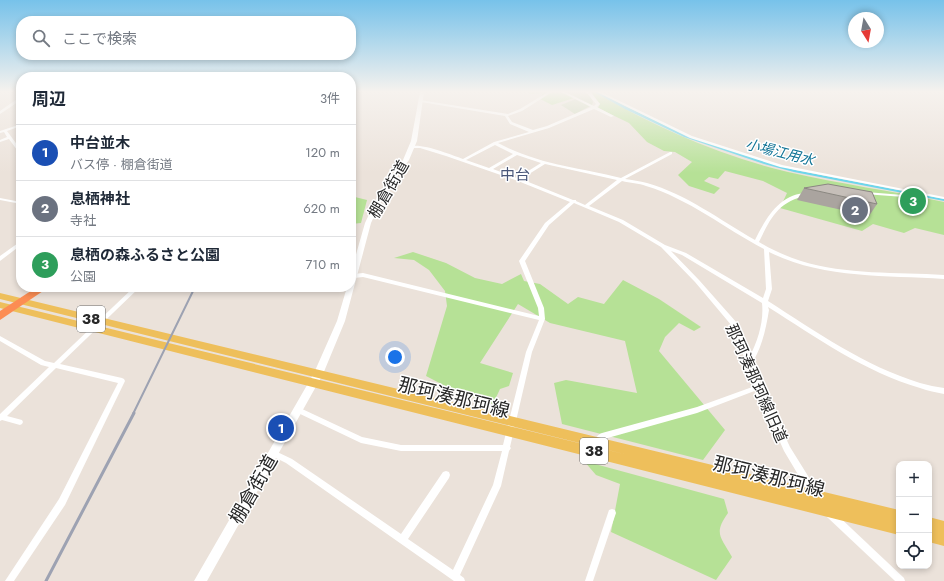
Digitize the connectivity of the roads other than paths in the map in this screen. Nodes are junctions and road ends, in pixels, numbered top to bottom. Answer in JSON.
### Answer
{"nodes":[{"id":1,"x":418,"y":119,"type":"edge"},
{"id":2,"x":508,"y":119,"type":"edge"},
{"id":3,"x":566,"y":119,"type":"edge"},
{"id":4,"x":653,"y":119,"type":"edge"},
{"id":5,"x":16,"y":127,"type":"edge"},
{"id":6,"x":1,"y":130,"type":"edge"},
{"id":7,"x":533,"y":133,"type":"junction"},
{"id":8,"x":10,"y":137,"type":"junction"},
{"id":9,"x":0,"y":141,"type":"edge"},
{"id":10,"x":495,"y":143,"type":"junction"},
{"id":11,"x":16,"y":146,"type":"edge"},
{"id":12,"x":411,"y":147,"type":"junction"},
{"id":13,"x":672,"y":153,"type":"dead end"},
{"id":14,"x":516,"y":154,"type":"junction"},
{"id":15,"x":464,"y":160,"type":"junction"},
{"id":16,"x":544,"y":163,"type":"junction"},
{"id":17,"x":491,"y":169,"type":"junction"},
{"id":18,"x":518,"y":179,"type":"junction"},
{"id":19,"x":623,"y":180,"type":"junction"},
{"id":20,"x":906,"y":192,"type":"junction"},
{"id":21,"x":859,"y":193,"type":"edge"},
{"id":22,"x":810,"y":194,"type":"edge"},
{"id":23,"x":944,"y":198,"type":"edge"},
{"id":24,"x":0,"y":199,"type":"edge"},
{"id":25,"x":574,"y":201,"type":"junction"},
{"id":26,"x":16,"y":202,"type":"edge"},
{"id":27,"x":587,"y":206,"type":"junction"},
{"id":28,"x":756,"y":243,"type":"junction"},
{"id":29,"x":663,"y":246,"type":"junction"},
{"id":30,"x":16,"y":247,"type":"edge"},
{"id":31,"x":766,"y":249,"type":"junction"},
{"id":32,"x":0,"y":259,"type":"edge"},
{"id":33,"x":356,"y":268,"type":"edge"},
{"id":34,"x":356,"y":276,"type":"edge"},
{"id":35,"x":944,"y":277,"type":"edge"},
{"id":36,"x":25,"y":292,"type":"edge"},
{"id":37,"x":33,"y":292,"type":"edge"},
{"id":38,"x":132,"y":292,"type":"edge"},
{"id":39,"x":350,"y":292,"type":"edge"},
{"id":40,"x":765,"y":302,"type":"junction"},
{"id":41,"x":8,"y":303,"type":"edge"},
{"id":42,"x":0,"y":316,"type":"edge"},
{"id":43,"x":542,"y":319,"type":"junction"},
{"id":44,"x":99,"y":324,"type":"junction"},
{"id":45,"x":0,"y":338,"type":"edge"},
{"id":46,"x":748,"y":360,"type":"junction"},
{"id":47,"x":55,"y":366,"type":"junction"},
{"id":48,"x":316,"y":378,"type":"junction"},
{"id":49,"x":759,"y":387,"type":"junction"},
{"id":50,"x":944,"y":391,"type":"edge"},
{"id":51,"x":298,"y":410,"type":"junction"},
{"id":52,"x":0,"y":418,"type":"edge"},
{"id":53,"x":20,"y":422,"type":"dead end"},
{"id":54,"x":511,"y":426,"type":"junction"},
{"id":55,"x":597,"y":443,"type":"junction"},
{"id":56,"x":507,"y":448,"type":"junction"},
{"id":57,"x":273,"y":453,"type":"junction"},
{"id":58,"x":446,"y":476,"type":"dead end"},
{"id":59,"x":816,"y":496,"type":"junction"},
{"id":60,"x":826,"y":510,"type":"junction"},
{"id":61,"x":612,"y":513,"type":"dead end"},
{"id":62,"x":896,"y":515,"type":"edge"},
{"id":63,"x":932,"y":525,"type":"edge"},
{"id":64,"x":896,"y":527,"type":"edge"},
{"id":65,"x":944,"y":528,"type":"edge"},
{"id":66,"x":932,"y":536,"type":"edge"},
{"id":67,"x":403,"y":539,"type":"junction"},
{"id":68,"x":944,"y":539,"type":"edge"},
{"id":69,"x":458,"y":578,"type":"edge"},
{"id":70,"x":9,"y":581,"type":"edge"},
{"id":71,"x":200,"y":581,"type":"edge"},
{"id":72,"x":589,"y":581,"type":"edge"},
{"id":73,"x":901,"y":581,"type":"edge"}],
"edges":[{"from":1,"to":12,"type":"street","name":"棚倉街道"},
{"from":2,"to":7,"type":"street"},
{"from":3,"to":7,"type":"street"},
{"from":4,"to":20,"type":"street"},
{"from":5,"to":6,"type":"street"},
{"from":6,"to":8,"type":"street"},
{"from":7,"to":10,"type":"street"},
{"from":8,"to":9,"type":"street"},
{"from":8,"to":11,"type":"street"},
{"from":10,"to":14,"type":"street"},
{"from":10,"to":15,"type":"street"},
{"from":12,"to":15,"type":"street","name":"那珂湊那珂線旧道"},
{"from":12,"to":33,"type":"street","name":"棚倉街道"},
{"from":13,"to":19,"type":"street"},
{"from":14,"to":16,"type":"street"},
{"from":14,"to":17,"type":"street"},
{"from":15,"to":17,"type":"street","name":"那珂湊那珂線旧道"},
{"from":16,"to":18,"type":"street"},
{"from":16,"to":19,"type":"street"},
{"from":17,"to":18,"type":"street","name":"那珂湊那珂線旧道"},
{"from":18,"to":25,"type":"street","name":"那珂湊那珂線旧道"},
{"from":19,"to":27,"type":"street"},
{"from":19,"to":28,"type":"street"},
{"from":20,"to":21,"type":"street"},
{"from":20,"to":23,"type":"street"},
{"from":22,"to":28,"type":"street"},
{"from":24,"to":26,"type":"street"},
{"from":25,"to":27,"type":"street","name":"那珂湊那珂線旧道"},
{"from":25,"to":43,"type":"street"},
{"from":27,"to":29,"type":"street","name":"那珂湊那珂線旧道"},
{"from":28,"to":31,"type":"street"},
{"from":29,"to":40,"type":"street"},
{"from":29,"to":46,"type":"street","name":"那珂湊那珂線旧道"},
{"from":30,"to":32,"type":"street"},
{"from":31,"to":35,"type":"street"},
{"from":31,"to":40,"type":"street"},
{"from":34,"to":43,"type":"street"},
{"from":36,"to":41,"type":"highway"},
{"from":37,"to":41,"type":"highway"},
{"from":38,"to":44,"type":"street"},
{"from":39,"to":48,"type":"street","name":"棚倉街道"},
{"from":40,"to":46,"type":"street"},
{"from":40,"to":50,"type":"street"},
{"from":41,"to":42,"type":"highway"},
{"from":41,"to":44,"type":"main road","name":"那珂湊那珂線","number":"38"},
{"from":43,"to":54,"type":"street"},
{"from":44,"to":47,"type":"street"},
{"from":44,"to":48,"type":"main road","name":"那珂湊那珂線","number":"38"},
{"from":45,"to":47,"type":"street"},
{"from":46,"to":49,"type":"street","name":"那珂湊那珂線旧道"},
{"from":47,"to":52,"type":"street"},
{"from":47,"to":70,"type":"street"},
{"from":48,"to":51,"type":"street","name":"棚倉街道"},
{"from":48,"to":54,"type":"main road","name":"那珂湊那珂線","number":"38"},
{"from":49,"to":55,"type":"street"},
{"from":49,"to":59,"type":"street","name":"那珂湊那珂線旧道"},
{"from":51,"to":56,"type":"street"},
{"from":51,"to":57,"type":"street","name":"棚倉街道"},
{"from":52,"to":53,"type":"street"},
{"from":54,"to":55,"type":"main road","name":"那珂湊那珂線","number":"38"},
{"from":54,"to":56,"type":"street"},
{"from":54,"to":60,"type":"main road","name":"那珂湊那珂線","number":"38"},
{"from":55,"to":59,"type":"main road","name":"那珂湊那珂線","number":"38"},
{"from":56,"to":69,"type":"street"},
{"from":57,"to":67,"type":"street"},
{"from":57,"to":71,"type":"street","name":"棚倉街道"},
{"from":58,"to":67,"type":"street"},
{"from":59,"to":60,"type":"street","name":"那珂湊那珂線旧道"},
{"from":59,"to":62,"type":"main road","name":"那珂湊那珂線","number":"38"},
{"from":60,"to":64,"type":"main road","name":"那珂湊那珂線","number":"38"},
{"from":60,"to":73,"type":"street","name":"那珂湊那珂線旧道"},
{"from":61,"to":72,"type":"street"},
{"from":63,"to":65,"type":"main road"},
{"from":66,"to":68,"type":"main road"},
{"from":67,"to":69,"type":"street"}]}
